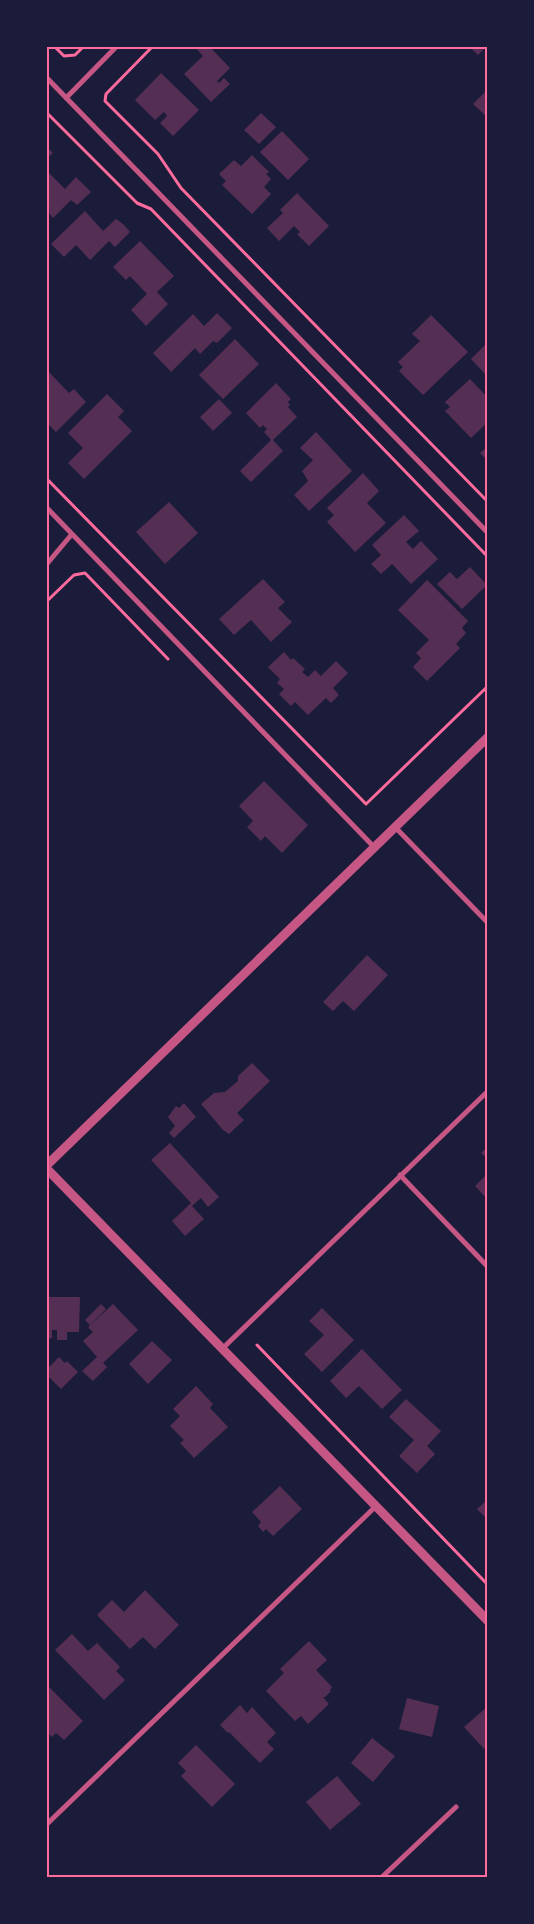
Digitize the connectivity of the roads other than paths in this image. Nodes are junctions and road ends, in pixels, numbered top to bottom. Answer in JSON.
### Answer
{"nodes":[{"id":1,"x":117,"y":46,"type":"edge"},
{"id":2,"x":46,"y":77,"type":"edge"},
{"id":3,"x":66,"y":98,"type":"junction"},
{"id":4,"x":46,"y":507,"type":"edge"},
{"id":5,"x":488,"y":533,"type":"edge"},
{"id":6,"x":72,"y":534,"type":"junction"},
{"id":7,"x":46,"y":565,"type":"edge"},
{"id":8,"x":488,"y":737,"type":"edge"},
{"id":9,"x":395,"y":827,"type":"junction"},
{"id":10,"x":374,"y":847,"type":"junction"},
{"id":11,"x":488,"y":923,"type":"edge"},
{"id":12,"x":488,"y":1091,"type":"edge"},
{"id":13,"x":46,"y":1167,"type":"edge"},
{"id":14,"x":400,"y":1175,"type":"junction"},
{"id":15,"x":488,"y":1267,"type":"edge"},
{"id":16,"x":222,"y":1349,"type":"junction"},
{"id":17,"x":376,"y":1507,"type":"junction"},
{"id":18,"x":488,"y":1620,"type":"edge"},
{"id":19,"x":456,"y":1807,"type":"dead end"},
{"id":20,"x":46,"y":1825,"type":"edge"},
{"id":21,"x":381,"y":1878,"type":"edge"}],
"edges":[{"from":1,"to":3,"type":"street"},
{"from":2,"to":3,"type":"street"},
{"from":3,"to":5,"type":"street"},
{"from":4,"to":6,"type":"street"},
{"from":6,"to":7,"type":"street"},
{"from":6,"to":10,"type":"street"},
{"from":8,"to":9,"type":"street"},
{"from":9,"to":10,"type":"street"},
{"from":9,"to":11,"type":"street"},
{"from":10,"to":13,"type":"street"},
{"from":12,"to":14,"type":"street"},
{"from":13,"to":16,"type":"street"},
{"from":14,"to":15,"type":"street"},
{"from":14,"to":16,"type":"street"},
{"from":16,"to":17,"type":"street"},
{"from":17,"to":18,"type":"street"},
{"from":17,"to":20,"type":"street"},
{"from":19,"to":21,"type":"street"}]}
